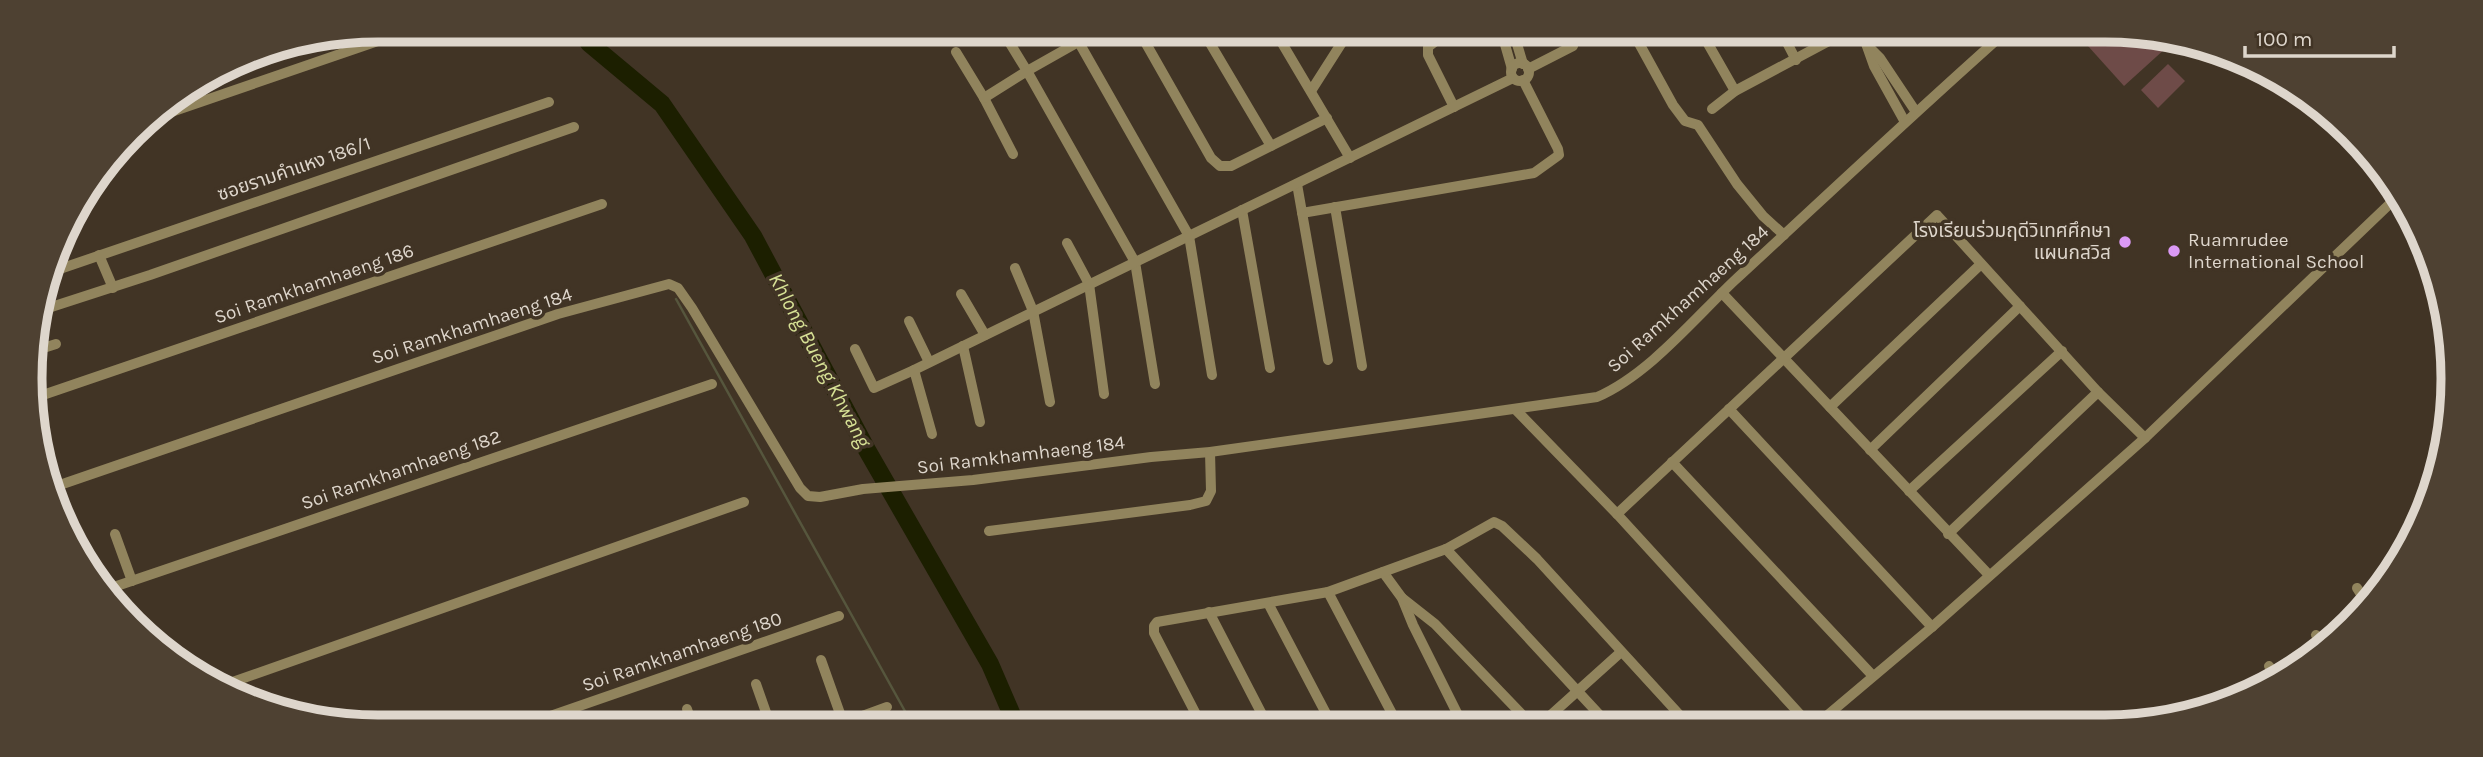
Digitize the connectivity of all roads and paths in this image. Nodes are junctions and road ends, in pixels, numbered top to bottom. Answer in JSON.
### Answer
{"nodes":[{"id":1,"x":375,"y":42,"type":"edge"},
{"id":2,"x":1009,"y":42,"type":"edge"},
{"id":3,"x":1069,"y":42,"type":"edge"},
{"id":4,"x":1079,"y":42,"type":"edge"},
{"id":5,"x":1145,"y":42,"type":"edge"},
{"id":6,"x":1209,"y":42,"type":"edge"},
{"id":7,"x":1281,"y":42,"type":"edge"},
{"id":8,"x":1340,"y":42,"type":"edge"},
{"id":9,"x":1435,"y":42,"type":"edge"},
{"id":10,"x":1505,"y":42,"type":"edge"},
{"id":11,"x":1517,"y":42,"type":"edge"},
{"id":12,"x":1638,"y":42,"type":"edge"},
{"id":13,"x":1707,"y":42,"type":"edge"},
{"id":14,"x":1787,"y":42,"type":"edge"},
{"id":15,"x":1828,"y":42,"type":"edge"},
{"id":16,"x":1866,"y":42,"type":"edge"},
{"id":17,"x":1994,"y":42,"type":"edge"},
{"id":18,"x":1573,"y":46,"type":"dead end"},
{"id":19,"x":1869,"y":47,"type":"junction"},
{"id":20,"x":956,"y":52,"type":"dead end"},
{"id":21,"x":1796,"y":60,"type":"junction"},
{"id":22,"x":1526,"y":67,"type":"junction"},
{"id":23,"x":1027,"y":71,"type":"junction"},
{"id":24,"x":1516,"y":76,"type":"junction"},
{"id":25,"x":1311,"y":91,"type":"junction"},
{"id":26,"x":1735,"y":92,"type":"junction"},
{"id":27,"x":984,"y":98,"type":"junction"},
{"id":28,"x":550,"y":102,"type":"dead end"},
{"id":29,"x":1454,"y":107,"type":"junction"},
{"id":30,"x":1713,"y":109,"type":"dead end"},
{"id":31,"x":177,"y":110,"type":"edge"},
{"id":32,"x":1916,"y":112,"type":"junction"},
{"id":33,"x":1327,"y":118,"type":"junction"},
{"id":34,"x":1905,"y":122,"type":"junction"},
{"id":35,"x":574,"y":127,"type":"dead end"},
{"id":36,"x":1271,"y":146,"type":"junction"},
{"id":37,"x":1013,"y":154,"type":"dead end"},
{"id":38,"x":1350,"y":158,"type":"junction"},
{"id":39,"x":1297,"y":184,"type":"junction"},
{"id":40,"x":2391,"y":203,"type":"edge"},
{"id":41,"x":603,"y":204,"type":"dead end"},
{"id":42,"x":1335,"y":207,"type":"junction"},
{"id":43,"x":1242,"y":210,"type":"junction"},
{"id":44,"x":1302,"y":213,"type":"junction"},
{"id":45,"x":1784,"y":235,"type":"junction"},
{"id":46,"x":1189,"y":236,"type":"junction"},
{"id":47,"x":1067,"y":243,"type":"dead end"},
{"id":48,"x":99,"y":255,"type":"junction"},
{"id":49,"x":1135,"y":262,"type":"junction"},
{"id":50,"x":1981,"y":264,"type":"junction"},
{"id":51,"x":1015,"y":268,"type":"dead end"},
{"id":52,"x":61,"y":269,"type":"edge"},
{"id":53,"x":1089,"y":284,"type":"junction"},
{"id":54,"x":113,"y":288,"type":"junction"},
{"id":55,"x":1722,"y":293,"type":"junction"},
{"id":56,"x":961,"y":294,"type":"dead end"},
{"id":57,"x":2020,"y":306,"type":"junction"},
{"id":58,"x":49,"y":309,"type":"edge"},
{"id":59,"x":1032,"y":311,"type":"junction"},
{"id":60,"x":909,"y":321,"type":"dead end"},
{"id":61,"x":985,"y":335,"type":"junction"},
{"id":62,"x":56,"y":344,"type":"dead end"},
{"id":63,"x":963,"y":346,"type":"junction"},
{"id":64,"x":44,"y":348,"type":"edge"},
{"id":65,"x":855,"y":349,"type":"dead end"},
{"id":66,"x":2062,"y":351,"type":"junction"},
{"id":67,"x":1784,"y":358,"type":"junction"},
{"id":68,"x":1328,"y":360,"type":"dead end"},
{"id":69,"x":929,"y":362,"type":"junction"},
{"id":70,"x":1362,"y":366,"type":"dead end"},
{"id":71,"x":1270,"y":369,"type":"dead end"},
{"id":72,"x":914,"y":370,"type":"junction"},
{"id":73,"x":1212,"y":375,"type":"dead end"},
{"id":74,"x":712,"y":384,"type":"dead end"},
{"id":75,"x":1155,"y":384,"type":"dead end"},
{"id":76,"x":2098,"y":393,"type":"junction"},
{"id":77,"x":1104,"y":394,"type":"dead end"},
{"id":78,"x":43,"y":395,"type":"edge"},
{"id":79,"x":1050,"y":402,"type":"dead end"},
{"id":80,"x":1830,"y":407,"type":"junction"},
{"id":81,"x":1515,"y":409,"type":"junction"},
{"id":82,"x":1730,"y":409,"type":"junction"},
{"id":83,"x":981,"y":422,"type":"dead end"},
{"id":84,"x":932,"y":435,"type":"dead end"},
{"id":85,"x":2145,"y":438,"type":"junction"},
{"id":86,"x":1870,"y":450,"type":"junction"},
{"id":87,"x":1210,"y":452,"type":"junction"},
{"id":88,"x":1672,"y":462,"type":"junction"},
{"id":89,"x":59,"y":485,"type":"edge"},
{"id":90,"x":1909,"y":491,"type":"junction"},
{"id":91,"x":744,"y":502,"type":"dead end"},
{"id":92,"x":1617,"y":513,"type":"junction"},
{"id":93,"x":989,"y":531,"type":"dead end"},
{"id":94,"x":115,"y":534,"type":"dead end"},
{"id":95,"x":1948,"y":534,"type":"junction"},
{"id":96,"x":1447,"y":549,"type":"junction"},
{"id":97,"x":1383,"y":572,"type":"junction"},
{"id":98,"x":1989,"y":575,"type":"junction"},
{"id":99,"x":132,"y":581,"type":"junction"},
{"id":100,"x":115,"y":587,"type":"edge"},
{"id":101,"x":2357,"y":588,"type":"dead end"},
{"id":102,"x":1328,"y":592,"type":"junction"},
{"id":103,"x":2361,"y":595,"type":"edge"},
{"id":104,"x":1402,"y":598,"type":"junction"},
{"id":105,"x":1268,"y":604,"type":"junction"},
{"id":106,"x":1209,"y":612,"type":"junction"},
{"id":107,"x":839,"y":616,"type":"dead end"},
{"id":108,"x":1932,"y":627,"type":"junction"},
{"id":109,"x":2316,"y":635,"type":"dead end"},
{"id":110,"x":2318,"y":638,"type":"edge"},
{"id":111,"x":1621,"y":652,"type":"junction"},
{"id":112,"x":821,"y":660,"type":"dead end"},
{"id":113,"x":2269,"y":666,"type":"dead end"},
{"id":114,"x":2272,"y":670,"type":"edge"},
{"id":115,"x":1873,"y":676,"type":"junction"},
{"id":116,"x":234,"y":682,"type":"edge"},
{"id":117,"x":756,"y":684,"type":"dead end"},
{"id":118,"x":1578,"y":692,"type":"junction"},
{"id":119,"x":887,"y":707,"type":"dead end"},
{"id":120,"x":687,"y":709,"type":"dead end"},
{"id":121,"x":553,"y":715,"type":"edge"},
{"id":122,"x":689,"y":715,"type":"edge"},
{"id":123,"x":767,"y":715,"type":"edge"},
{"id":124,"x":841,"y":715,"type":"edge"},
{"id":125,"x":864,"y":715,"type":"edge"},
{"id":126,"x":1196,"y":715,"type":"edge"},
{"id":127,"x":1262,"y":715,"type":"edge"},
{"id":128,"x":1327,"y":715,"type":"edge"},
{"id":129,"x":1393,"y":715,"type":"edge"},
{"id":130,"x":1458,"y":715,"type":"edge"},
{"id":131,"x":1523,"y":715,"type":"edge"},
{"id":132,"x":1551,"y":715,"type":"edge"},
{"id":133,"x":1600,"y":715,"type":"edge"},
{"id":134,"x":1680,"y":715,"type":"edge"},
{"id":135,"x":1801,"y":715,"type":"edge"},
{"id":136,"x":1828,"y":715,"type":"edge"}],
"edges":[{"from":1,"to":31,"type":"street"},
{"from":2,"to":23,"type":"street"},
{"from":3,"to":23,"type":"street"},
{"from":4,"to":46,"type":"street"},
{"from":5,"to":36,"type":"street"},
{"from":6,"to":36,"type":"street"},
{"from":7,"to":25,"type":"street"},
{"from":8,"to":25,"type":"street"},
{"from":9,"to":29,"type":"street"},
{"from":10,"to":24,"type":"street"},
{"from":11,"to":22,"type":"street"},
{"from":12,"to":45,"type":"street"},
{"from":13,"to":26,"type":"street"},
{"from":14,"to":21,"type":"street"},
{"from":15,"to":21,"type":"street"},
{"from":16,"to":19,"type":"street"},
{"from":17,"to":32,"type":"street","name":"Soi Ramkhamhaeng 184"},
{"from":18,"to":22,"type":"street"},
{"from":19,"to":32,"type":"street"},
{"from":19,"to":34,"type":"street"},
{"from":20,"to":27,"type":"street"},
{"from":21,"to":26,"type":"street"},
{"from":22,"to":24,"type":"street"},
{"from":23,"to":27,"type":"street"},
{"from":23,"to":49,"type":"street"},
{"from":24,"to":29,"type":"street"},
{"from":24,"to":42,"type":"street"},
{"from":25,"to":33,"type":"street"},
{"from":26,"to":30,"type":"street"},
{"from":27,"to":37,"type":"street"},
{"from":28,"to":48,"type":"street","name":"ซอยรามคำแหง 186/1"},
{"from":29,"to":38,"type":"street"},
{"from":32,"to":34,"type":"street","name":"Soi Ramkhamhaeng 184"},
{"from":33,"to":36,"type":"street"},
{"from":33,"to":38,"type":"street"},
{"from":34,"to":45,"type":"street","name":"Soi Ramkhamhaeng 184"},
{"from":35,"to":54,"type":"street"},
{"from":38,"to":39,"type":"street"},
{"from":39,"to":43,"type":"street"},
{"from":39,"to":44,"type":"street"},
{"from":40,"to":85,"type":"street"},
{"from":41,"to":78,"type":"street","name":"Soi Ramkhamhaeng 186"},
{"from":42,"to":44,"type":"street"},
{"from":42,"to":70,"type":"street"},
{"from":43,"to":46,"type":"street"},
{"from":43,"to":71,"type":"street"},
{"from":44,"to":68,"type":"street"},
{"from":45,"to":55,"type":"street","name":"Soi Ramkhamhaeng 184"},
{"from":46,"to":49,"type":"street"},
{"from":46,"to":73,"type":"street"},
{"from":47,"to":53,"type":"street"},
{"from":48,"to":52,"type":"street","name":"ซอยรามคำแหง 186/1"},
{"from":48,"to":54,"type":"street"},
{"from":49,"to":53,"type":"street"},
{"from":49,"to":75,"type":"street"},
{"from":50,"to":57,"type":"street"},
{"from":50,"to":67,"type":"street"},
{"from":50,"to":80,"type":"street"},
{"from":51,"to":59,"type":"street"},
{"from":53,"to":59,"type":"street"},
{"from":53,"to":77,"type":"street"},
{"from":54,"to":58,"type":"street"},
{"from":55,"to":67,"type":"street"},
{"from":55,"to":81,"type":"street","name":"Soi Ramkhamhaeng 184"},
{"from":56,"to":61,"type":"street"},
{"from":57,"to":66,"type":"street"},
{"from":57,"to":86,"type":"street"},
{"from":59,"to":61,"type":"street"},
{"from":59,"to":79,"type":"street"},
{"from":60,"to":69,"type":"street"},
{"from":61,"to":63,"type":"street"},
{"from":62,"to":64,"type":"street"},
{"from":63,"to":69,"type":"street"},
{"from":63,"to":83,"type":"street"},
{"from":65,"to":72,"type":"street"},
{"from":66,"to":76,"type":"street"},
{"from":66,"to":90,"type":"street"},
{"from":67,"to":80,"type":"street"},
{"from":67,"to":82,"type":"street"},
{"from":69,"to":72,"type":"street"},
{"from":72,"to":84,"type":"street"},
{"from":74,"to":99,"type":"street","name":"Soi Ramkhamhaeng 182"},
{"from":76,"to":85,"type":"street"},
{"from":76,"to":95,"type":"street"},
{"from":80,"to":86,"type":"street"},
{"from":81,"to":87,"type":"street","name":"Soi Ramkhamhaeng 184"},
{"from":81,"to":92,"type":"street"},
{"from":82,"to":88,"type":"street"},
{"from":82,"to":108,"type":"street"},
{"from":85,"to":98,"type":"street"},
{"from":86,"to":90,"type":"street"},
{"from":87,"to":89,"type":"street","name":"Soi Ramkhamhaeng 184"},
{"from":87,"to":93,"type":"street"},
{"from":88,"to":92,"type":"street"},
{"from":88,"to":115,"type":"street"},
{"from":90,"to":95,"type":"street"},
{"from":91,"to":116,"type":"street"},
{"from":92,"to":135,"type":"street"},
{"from":94,"to":99,"type":"street"},
{"from":95,"to":98,"type":"street"},
{"from":96,"to":97,"type":"street"},
{"from":96,"to":111,"type":"street"},
{"from":96,"to":118,"type":"street"},
{"from":97,"to":102,"type":"street"},
{"from":97,"to":104,"type":"street"},
{"from":98,"to":108,"type":"street"},
{"from":99,"to":100,"type":"street","name":"Soi Ramkhamhaeng 182"},
{"from":101,"to":103,"type":"street"},
{"from":102,"to":105,"type":"street"},
{"from":102,"to":129,"type":"street"},
{"from":104,"to":130,"type":"street"},
{"from":104,"to":131,"type":"street"},
{"from":105,"to":106,"type":"street"},
{"from":105,"to":128,"type":"street"},
{"from":106,"to":126,"type":"street"},
{"from":106,"to":127,"type":"street"},
{"from":107,"to":121,"type":"street","name":"Soi Ramkhamhaeng 180"},
{"from":108,"to":115,"type":"street"},
{"from":109,"to":110,"type":"street"},
{"from":111,"to":118,"type":"street"},
{"from":111,"to":134,"type":"street"},
{"from":112,"to":124,"type":"street"},
{"from":113,"to":114,"type":"street"},
{"from":115,"to":136,"type":"street"},
{"from":117,"to":123,"type":"street"},
{"from":118,"to":132,"type":"street"},
{"from":118,"to":133,"type":"street"},
{"from":119,"to":125,"type":"street"},
{"from":120,"to":122,"type":"street"}]}
